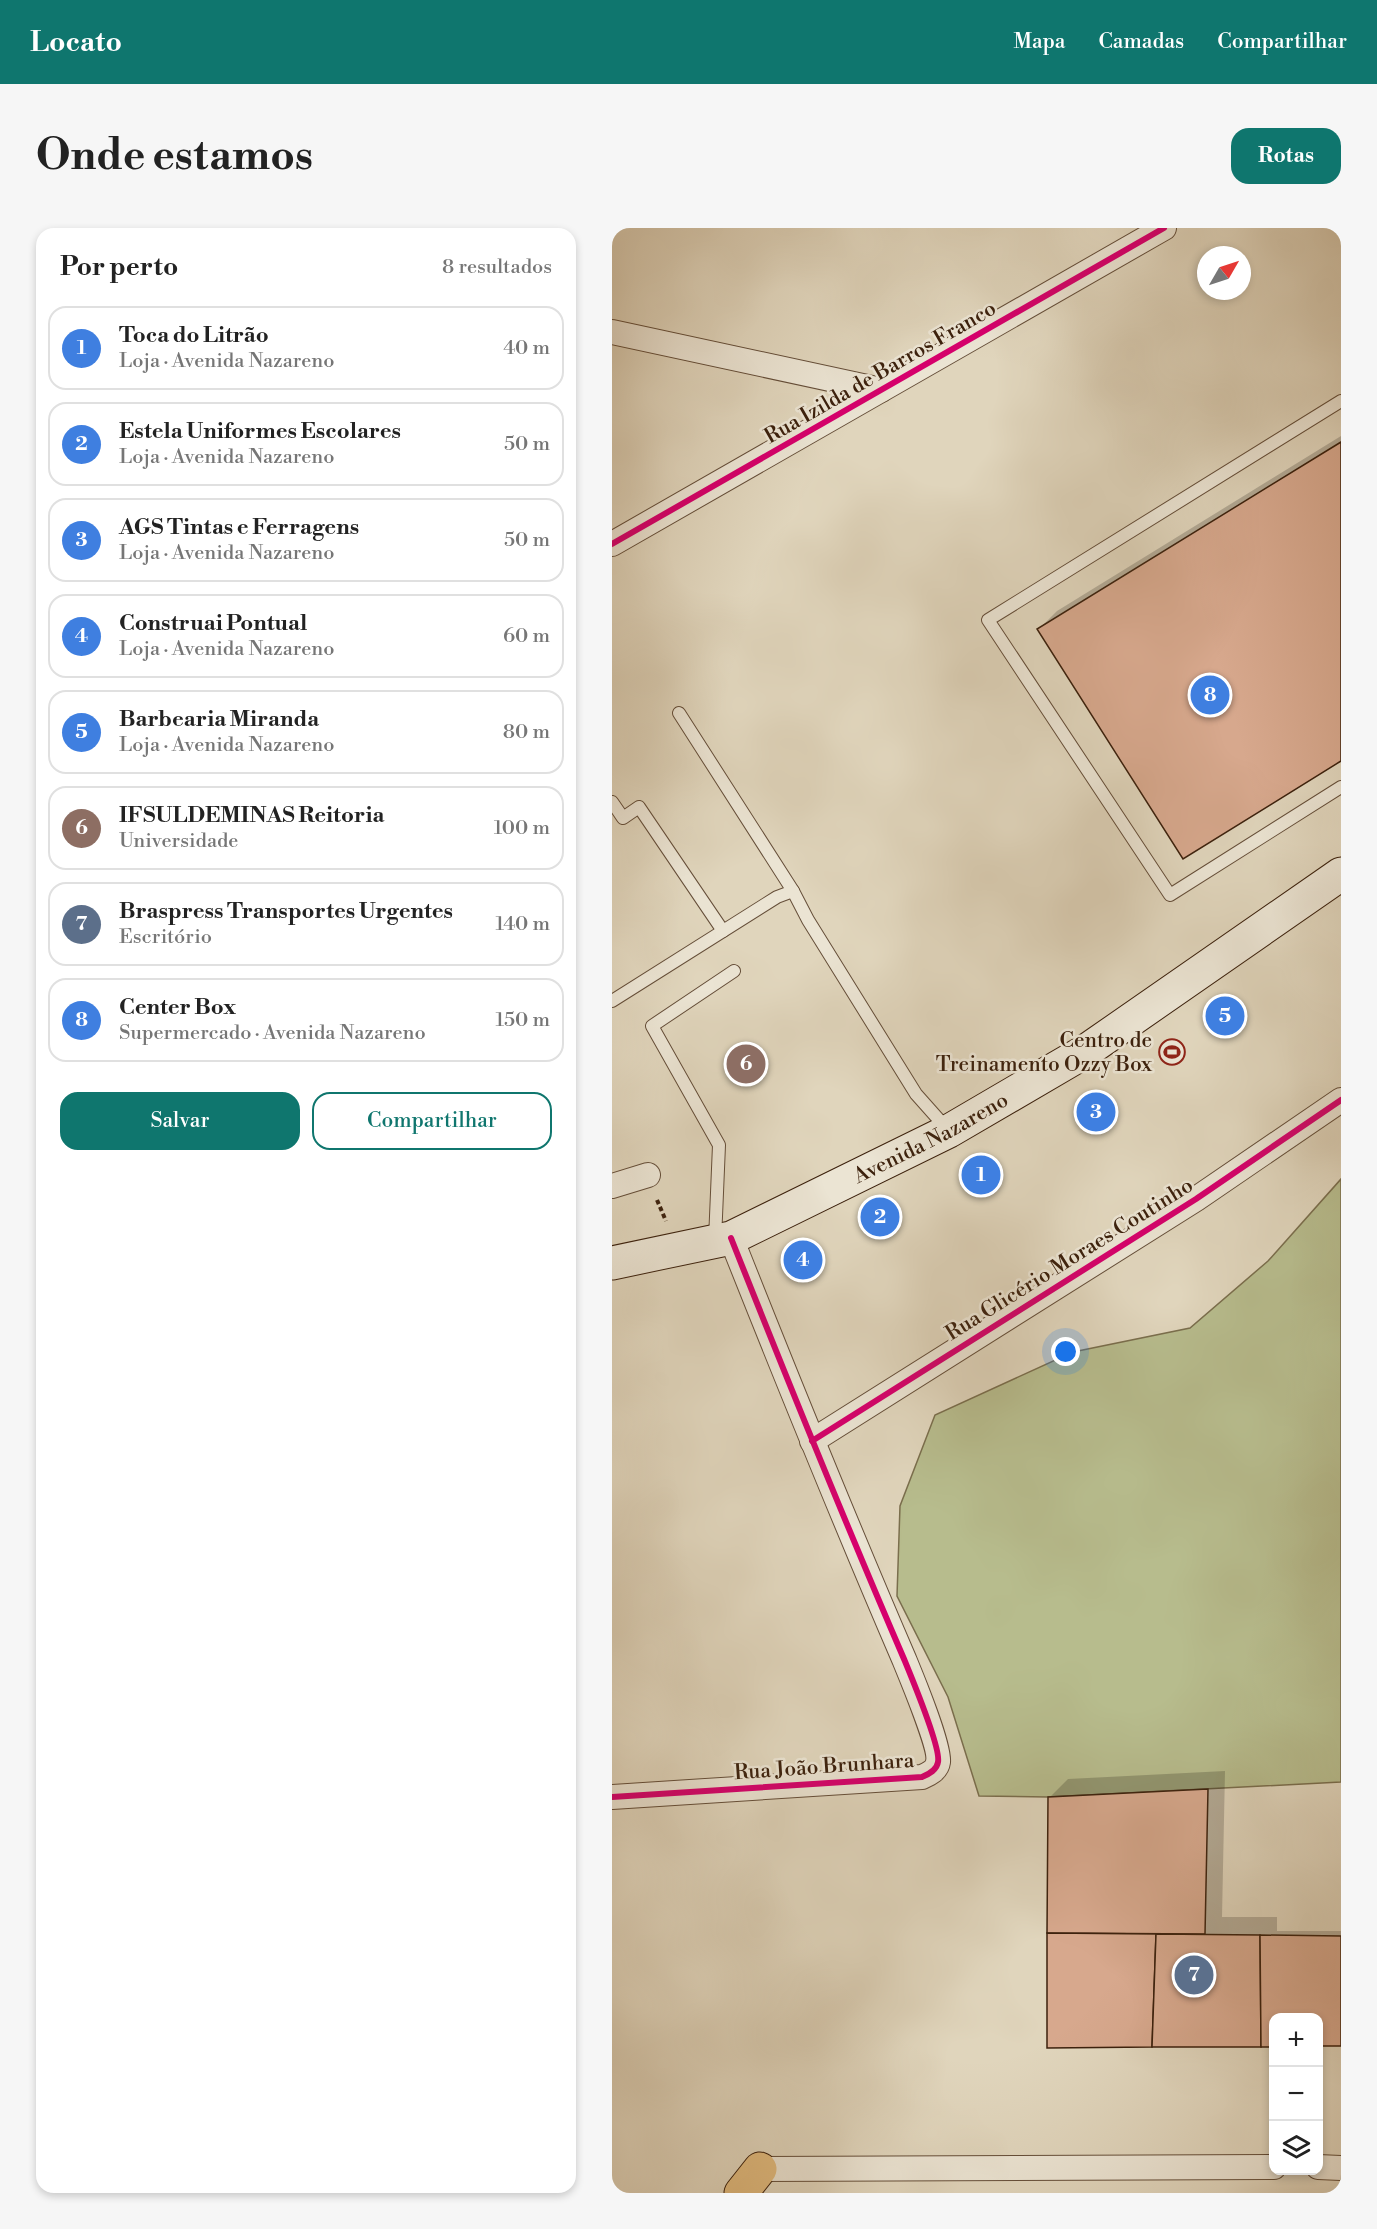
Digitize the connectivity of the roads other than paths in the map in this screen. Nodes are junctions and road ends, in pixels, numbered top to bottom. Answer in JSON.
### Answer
{"nodes":[{"id":1,"x":1164,"y":228,"type":"edge"},
{"id":2,"x":612,"y":332,"type":"edge"},
{"id":3,"x":881,"y":390,"type":"junction"},
{"id":4,"x":1341,"y":401,"type":"edge"},
{"id":5,"x":612,"y":544,"type":"edge"},
{"id":6,"x":679,"y":713,"type":"dead end"},
{"id":7,"x":1341,"y":787,"type":"edge"},
{"id":8,"x":612,"y":802,"type":"edge"},
{"id":9,"x":1341,"y":874,"type":"edge"},
{"id":10,"x":793,"y":891,"type":"junction"},
{"id":11,"x":723,"y":931,"type":"junction"},
{"id":12,"x":734,"y":971,"type":"dead end"},
{"id":13,"x":612,"y":1001,"type":"edge"},
{"id":14,"x":1341,"y":1100,"type":"edge"},
{"id":15,"x":949,"y":1131,"type":"junction"},
{"id":16,"x":648,"y":1175,"type":"road end"},
{"id":17,"x":612,"y":1186,"type":"edge"},
{"id":18,"x":723,"y":1240,"type":"junction"},
{"id":19,"x":612,"y":1263,"type":"edge"},
{"id":20,"x":812,"y":1441,"type":"junction"},
{"id":21,"x":612,"y":1797,"type":"edge"},
{"id":22,"x":1269,"y":2167,"type":"edge"},
{"id":23,"x":1323,"y":2167,"type":"edge"},
{"id":24,"x":1341,"y":2168,"type":"edge"},
{"id":25,"x":750,"y":2181,"type":"edge"}],
"edges":[{"from":1,"to":3,"type":"street","name":"Rua Izilda de Barros Franco"},
{"from":2,"to":3,"type":"street"},
{"from":3,"to":5,"type":"street","name":"Rua Izilda de Barros Franco"},
{"from":4,"to":7,"type":"lane"},
{"from":6,"to":10,"type":"lane"},
{"from":8,"to":11,"type":"lane"},
{"from":9,"to":15,"type":"main road","name":"Avenida Nazareno"},
{"from":10,"to":11,"type":"lane"},
{"from":10,"to":15,"type":"lane"},
{"from":11,"to":13,"type":"lane"},
{"from":12,"to":18,"type":"lane"},
{"from":14,"to":20,"type":"street","name":"Rua Glicério Moraes Coutinho"},
{"from":15,"to":18,"type":"main road","name":"Avenida Nazareno"},
{"from":16,"to":17,"type":"street"},
{"from":18,"to":19,"type":"main road","name":"Avenida Nazareno"},
{"from":18,"to":20,"type":"street"},
{"from":20,"to":21,"type":"street","name":"Rua João Brunhara"},
{"from":22,"to":25,"type":"street"},
{"from":23,"to":24,"type":"street"}]}
